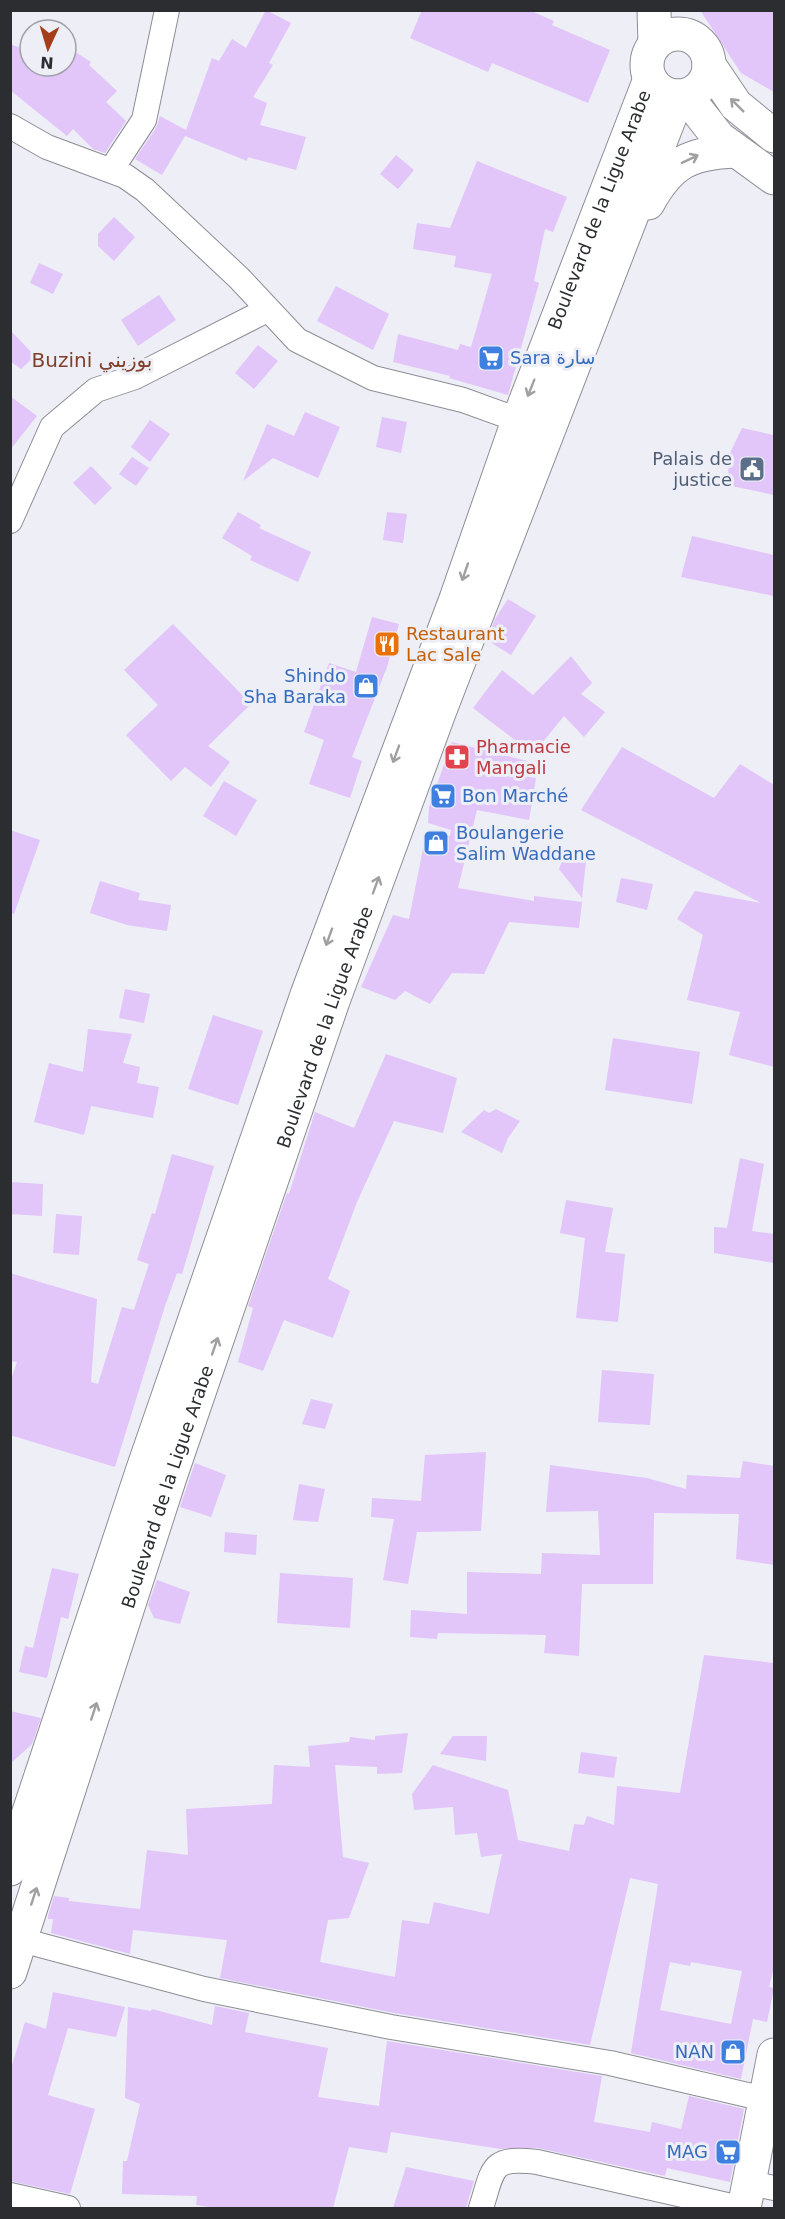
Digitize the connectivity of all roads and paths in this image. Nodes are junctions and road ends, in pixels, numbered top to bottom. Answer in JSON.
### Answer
{"nodes":[{"id":1,"x":167,"y":10,"type":"edge"},
{"id":2,"x":654,"y":10,"type":"edge"},
{"id":3,"x":684,"y":10,"type":"edge"},
{"id":4,"x":655,"y":44,"type":"junction"},
{"id":5,"x":703,"y":53,"type":"junction"},
{"id":6,"x":650,"y":79,"type":"junction"},
{"id":7,"x":682,"y":96,"type":"junction"},
{"id":8,"x":10,"y":126,"type":"edge"},
{"id":9,"x":774,"y":136,"type":"edge"},
{"id":10,"x":735,"y":151,"type":"junction"},
{"id":11,"x":111,"y":170,"type":"junction"},
{"id":12,"x":774,"y":178,"type":"edge"},
{"id":13,"x":619,"y":254,"type":"junction"},
{"id":14,"x":267,"y":310,"type":"junction"},
{"id":15,"x":533,"y":426,"type":"junction"},
{"id":16,"x":12,"y":514,"type":"edge"},
{"id":17,"x":169,"y":1436,"type":"junction"},
{"id":18,"x":10,"y":1869,"type":"edge"},
{"id":19,"x":15,"y":1939,"type":"edge"},
{"id":20,"x":10,"y":1972,"type":"edge"},
{"id":21,"x":774,"y":2055,"type":"edge"},
{"id":22,"x":765,"y":2099,"type":"junction"},
{"id":23,"x":10,"y":2195,"type":"edge"},
{"id":24,"x":752,"y":2197,"type":"edge"},
{"id":25,"x":68,"y":2208,"type":"edge"},
{"id":26,"x":482,"y":2208,"type":"edge"}],
"edges":[{"from":1,"to":11,"type":"street"},
{"from":2,"to":4,"type":"main road"},
{"from":3,"to":5,"type":"main road"},
{"from":4,"to":5,"type":"main road"},
{"from":4,"to":6,"type":"main road"},
{"from":5,"to":7,"type":"main road"},
{"from":9,"to":5,"type":"main road","one_way":true},
{"from":6,"to":7,"type":"main road"},
{"from":6,"to":15,"type":"main road","name":"Boulevard de la Ligue Arabe","one_way":true},
{"from":7,"to":10,"type":"main road"},
{"from":7,"to":13,"type":"main road","name":"Boulevard de la Ligue Arabe"},
{"from":8,"to":11,"type":"street"},
{"from":10,"to":12,"type":"main road"},
{"from":13,"to":10,"type":"main road","one_way":true},
{"from":11,"to":14,"type":"street"},
{"from":13,"to":15,"type":"main road","name":"Boulevard de la Ligue Arabe"},
{"from":14,"to":15,"type":"street"},
{"from":14,"to":16,"type":"street"},
{"from":15,"to":17,"type":"main road","name":"Boulevard de la Ligue Arabe"},
{"from":17,"to":18,"type":"main road","name":"Boulevard de la Ligue Arabe"},
{"from":19,"to":17,"type":"main road","name":"Boulevard de la Ligue Arabe","one_way":true},
{"from":19,"to":20,"type":"main road","name":"Boulevard de la Ligue Arabe"},
{"from":19,"to":22,"type":"street"},
{"from":21,"to":22,"type":"main road"},
{"from":22,"to":24,"type":"main road"},
{"from":23,"to":25,"type":"street"},
{"from":24,"to":26,"type":"street"}]}
